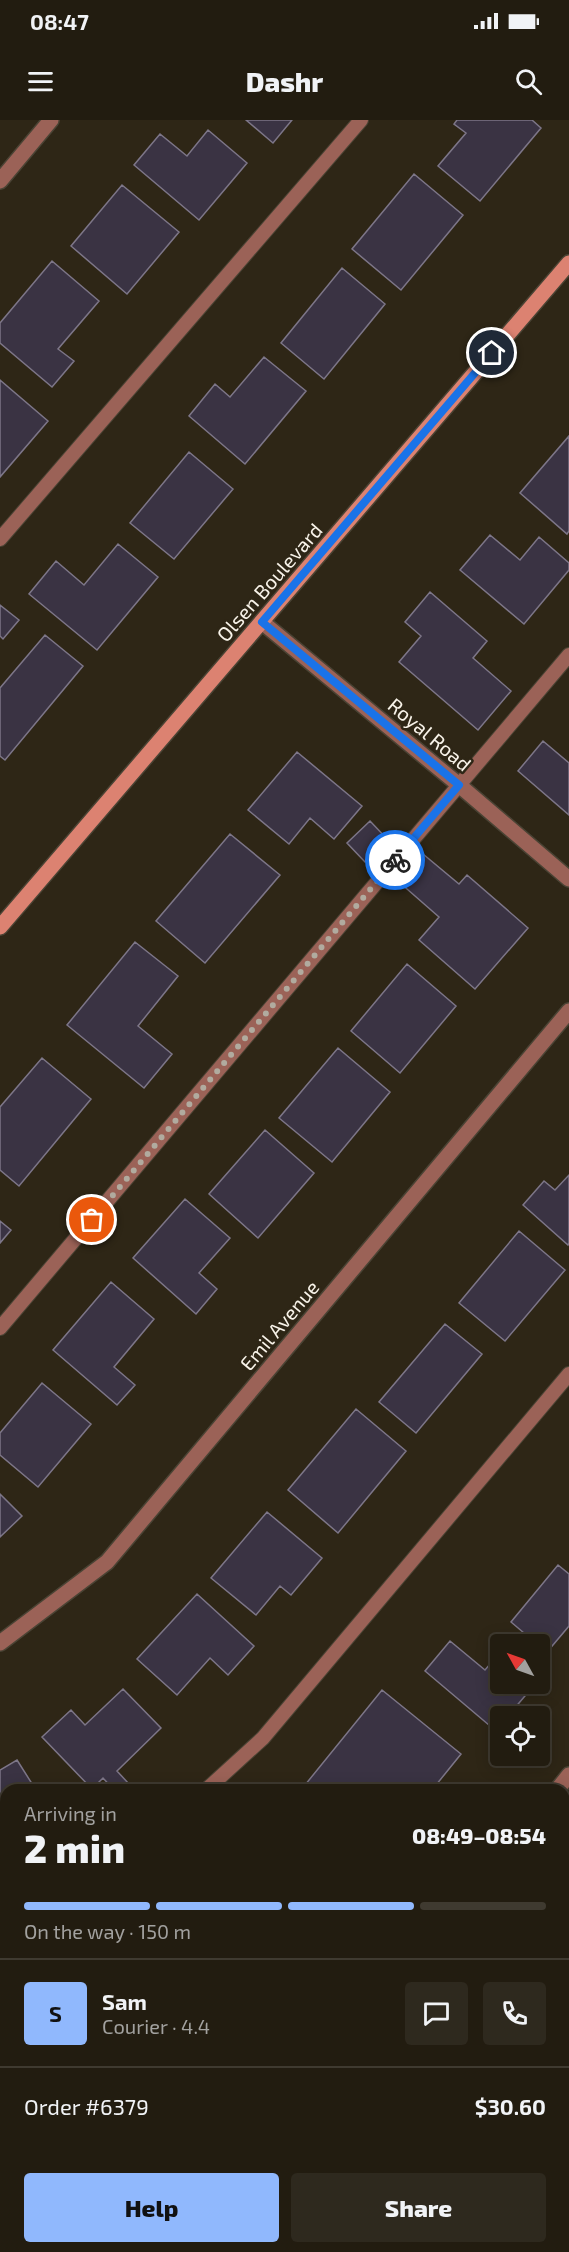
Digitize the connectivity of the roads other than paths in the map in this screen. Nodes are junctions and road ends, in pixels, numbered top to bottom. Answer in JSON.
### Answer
{"nodes":[{"id":1,"x":51,"y":120,"type":"edge"},
{"id":2,"x":361,"y":120,"type":"edge"},
{"id":3,"x":0,"y":181,"type":"edge"},
{"id":4,"x":569,"y":263,"type":"edge"},
{"id":5,"x":0,"y":539,"type":"edge"},
{"id":6,"x":262,"y":622,"type":"junction"},
{"id":7,"x":569,"y":655,"type":"edge"},
{"id":8,"x":459,"y":785,"type":"junction"},
{"id":9,"x":569,"y":879,"type":"edge"},
{"id":10,"x":0,"y":927,"type":"edge"},
{"id":11,"x":569,"y":1011,"type":"edge"},
{"id":12,"x":0,"y":1328,"type":"edge"},
{"id":13,"x":569,"y":1374,"type":"edge"},
{"id":14,"x":0,"y":1642,"type":"edge"},
{"id":15,"x":213,"y":1784,"type":"edge"}],
"edges":[{"from":1,"to":3,"type":"street"},
{"from":2,"to":5,"type":"lane"},
{"from":4,"to":6,"type":"main road","name":"Olsen Boulevard"},
{"from":6,"to":8,"type":"street","name":"Royal Road"},
{"from":6,"to":10,"type":"main road","name":"Olsen Boulevard"},
{"from":7,"to":8,"type":"lane"},
{"from":8,"to":9,"type":"street","name":"Royal Road"},
{"from":8,"to":12,"type":"lane"},
{"from":11,"to":14,"type":"street","name":"Emil Avenue"},
{"from":13,"to":15,"type":"lane"}]}
